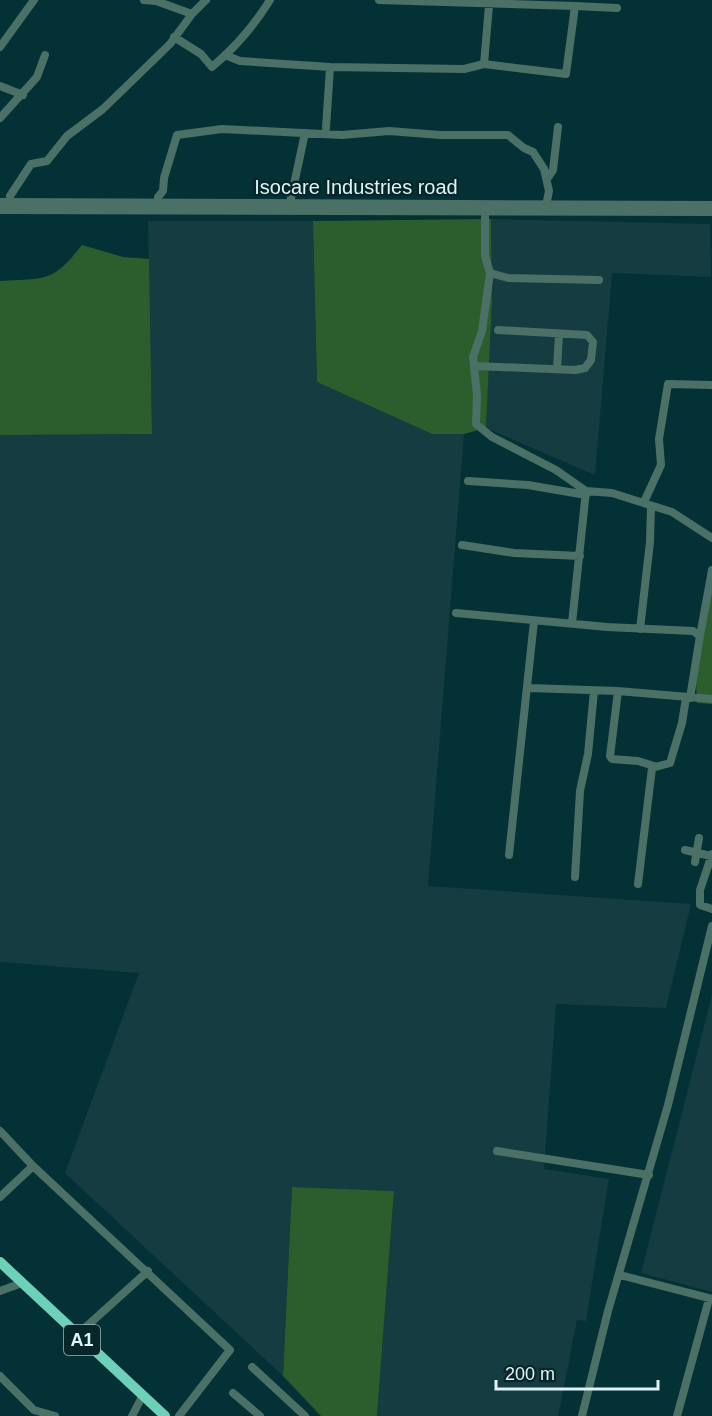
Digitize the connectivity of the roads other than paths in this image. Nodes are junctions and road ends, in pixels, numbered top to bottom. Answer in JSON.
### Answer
{"nodes":[{"id":1,"x":34,"y":0,"type":"edge"},
{"id":2,"x":144,"y":0,"type":"edge"},
{"id":3,"x":206,"y":0,"type":"edge"},
{"id":4,"x":270,"y":0,"type":"edge"},
{"id":5,"x":379,"y":0,"type":"edge"},
{"id":6,"x":489,"y":5,"type":"junction"},
{"id":7,"x":575,"y":6,"type":"junction"},
{"id":8,"x":617,"y":8,"type":"dead end"},
{"id":9,"x":192,"y":14,"type":"junction"},
{"id":10,"x":174,"y":38,"type":"junction"},
{"id":11,"x":0,"y":47,"type":"edge"},
{"id":12,"x":45,"y":55,"type":"dead end"},
{"id":13,"x":225,"y":55,"type":"junction"},
{"id":14,"x":484,"y":64,"type":"junction"},
{"id":15,"x":330,"y":67,"type":"junction"},
{"id":16,"x":0,"y":86,"type":"edge"},
{"id":17,"x":23,"y":94,"type":"junction"},
{"id":18,"x":0,"y":118,"type":"edge"},
{"id":19,"x":558,"y":127,"type":"dead end"},
{"id":20,"x":326,"y":128,"type":"dead end"},
{"id":21,"x":305,"y":133,"type":"junction"},
{"id":22,"x":547,"y":179,"type":"junction"},
{"id":23,"x":0,"y":194,"type":"edge"},
{"id":24,"x":12,"y":199,"type":"junction"},
{"id":25,"x":0,"y":202,"type":"edge"},
{"id":26,"x":158,"y":203,"type":"junction"},
{"id":27,"x":290,"y":203,"type":"junction"},
{"id":28,"x":712,"y":205,"type":"edge"},
{"id":29,"x":139,"y":207,"type":"junction"},
{"id":30,"x":485,"y":207,"type":"junction"},
{"id":31,"x":546,"y":207,"type":"junction"},
{"id":32,"x":0,"y":210,"type":"edge"},
{"id":33,"x":712,"y":212,"type":"edge"},
{"id":34,"x":490,"y":273,"type":"junction"},
{"id":35,"x":598,"y":280,"type":"dead end"},
{"id":36,"x":498,"y":330,"type":"dead end"},
{"id":37,"x":559,"y":334,"type":"junction"},
{"id":38,"x":474,"y":366,"type":"junction"},
{"id":39,"x":557,"y":369,"type":"junction"},
{"id":40,"x":712,"y":384,"type":"edge"},
{"id":41,"x":468,"y":481,"type":"dead end"},
{"id":42,"x":586,"y":493,"type":"junction"},
{"id":43,"x":647,"y":505,"type":"junction"},
{"id":44,"x":712,"y":538,"type":"edge"},
{"id":45,"x":462,"y":545,"type":"dead end"},
{"id":46,"x":580,"y":556,"type":"junction"},
{"id":47,"x":712,"y":570,"type":"edge"},
{"id":48,"x":456,"y":613,"type":"dead end"},
{"id":49,"x":534,"y":621,"type":"junction"},
{"id":50,"x":572,"y":623,"type":"junction"},
{"id":51,"x":640,"y":629,"type":"junction"},
{"id":52,"x":700,"y":636,"type":"junction"},
{"id":53,"x":529,"y":688,"type":"junction"},
{"id":54,"x":594,"y":691,"type":"junction"},
{"id":55,"x":618,"y":691,"type":"junction"},
{"id":56,"x":688,"y":698,"type":"junction"},
{"id":57,"x":712,"y":699,"type":"edge"},
{"id":58,"x":654,"y":766,"type":"junction"},
{"id":59,"x":699,"y":838,"type":"dead end"},
{"id":60,"x":685,"y":850,"type":"dead end"},
{"id":61,"x":696,"y":853,"type":"junction"},
{"id":62,"x":509,"y":855,"type":"dead end"},
{"id":63,"x":712,"y":855,"type":"edge"},
{"id":64,"x":696,"y":862,"type":"dead end"},
{"id":65,"x":575,"y":878,"type":"dead end"},
{"id":66,"x":638,"y":884,"type":"dead end"},
{"id":67,"x":712,"y":909,"type":"edge"},
{"id":68,"x":712,"y":926,"type":"edge"},
{"id":69,"x":0,"y":1131,"type":"edge"},
{"id":70,"x":497,"y":1151,"type":"dead end"},
{"id":71,"x":33,"y":1166,"type":"junction"},
{"id":72,"x":649,"y":1175,"type":"junction"},
{"id":73,"x":0,"y":1197,"type":"edge"},
{"id":74,"x":0,"y":1262,"type":"edge"},
{"id":75,"x":148,"y":1271,"type":"junction"},
{"id":76,"x":620,"y":1275,"type":"junction"},
{"id":77,"x":22,"y":1283,"type":"junction"},
{"id":78,"x":0,"y":1292,"type":"edge"},
{"id":79,"x":711,"y":1299,"type":"edge"},
{"id":80,"x":77,"y":1335,"type":"junction"},
{"id":81,"x":252,"y":1367,"type":"dead end"},
{"id":82,"x":0,"y":1376,"type":"edge"},
{"id":83,"x":233,"y":1393,"type":"dead end"},
{"id":84,"x":143,"y":1395,"type":"junction"},
{"id":85,"x":55,"y":1416,"type":"edge"},
{"id":86,"x":132,"y":1416,"type":"edge"},
{"id":87,"x":165,"y":1416,"type":"edge"},
{"id":88,"x":179,"y":1416,"type":"edge"},
{"id":89,"x":260,"y":1416,"type":"edge"},
{"id":90,"x":305,"y":1416,"type":"edge"},
{"id":91,"x":582,"y":1416,"type":"edge"},
{"id":92,"x":677,"y":1416,"type":"edge"}],
"edges":[{"from":1,"to":11,"type":"street"},
{"from":2,"to":9,"type":"street"},
{"from":3,"to":9,"type":"street"},
{"from":4,"to":13,"type":"street"},
{"from":5,"to":6,"type":"street"},
{"from":6,"to":7,"type":"street"},
{"from":6,"to":14,"type":"street"},
{"from":7,"to":8,"type":"street"},
{"from":7,"to":14,"type":"street"},
{"from":9,"to":10,"type":"street"},
{"from":10,"to":13,"type":"street"},
{"from":10,"to":24,"type":"street"},
{"from":12,"to":17,"type":"street"},
{"from":13,"to":15,"type":"street"},
{"from":14,"to":15,"type":"street"},
{"from":15,"to":20,"type":"street"},
{"from":16,"to":17,"type":"street"},
{"from":17,"to":18,"type":"street"},
{"from":19,"to":22,"type":"street"},
{"from":21,"to":22,"type":"street"},
{"from":21,"to":26,"type":"street"},
{"from":21,"to":27,"type":"street"},
{"from":22,"to":31,"type":"street"},
{"from":23,"to":24,"type":"street"},
{"from":24,"to":25,"type":"street","name":"Isocare Industries road"},
{"from":24,"to":29,"type":"street","name":"Isocare Industries road"},
{"from":26,"to":27,"type":"street","name":"Isocare Industries road"},
{"from":26,"to":29,"type":"street","name":"Isocare Industries road"},
{"from":27,"to":30,"type":"street","name":"Isocare Industries road"},
{"from":28,"to":31,"type":"street","name":"Isocare Industries road"},
{"from":29,"to":30,"type":"street","name":"Isocare Industries road"},
{"from":29,"to":32,"type":"street","name":"Isocare Industries road"},
{"from":30,"to":31,"type":"street","name":"Isocare Industries road"},
{"from":30,"to":34,"type":"street"},
{"from":31,"to":33,"type":"street","name":"Isocare Industries road"},
{"from":34,"to":35,"type":"street"},
{"from":34,"to":38,"type":"street"},
{"from":36,"to":37,"type":"street"},
{"from":37,"to":39,"type":"street"},
{"from":37,"to":39,"type":"street"},
{"from":38,"to":39,"type":"street"},
{"from":38,"to":42,"type":"street"},
{"from":40,"to":43,"type":"street"},
{"from":41,"to":42,"type":"street"},
{"from":42,"to":43,"type":"street"},
{"from":42,"to":46,"type":"street"},
{"from":43,"to":44,"type":"street"},
{"from":43,"to":51,"type":"street"},
{"from":45,"to":46,"type":"street"},
{"from":46,"to":50,"type":"street"},
{"from":47,"to":52,"type":"street"},
{"from":48,"to":49,"type":"street"},
{"from":49,"to":50,"type":"street"},
{"from":49,"to":53,"type":"street"},
{"from":50,"to":51,"type":"street"},
{"from":51,"to":52,"type":"street"},
{"from":52,"to":56,"type":"street"},
{"from":53,"to":54,"type":"street"},
{"from":53,"to":62,"type":"street"},
{"from":54,"to":55,"type":"street"},
{"from":54,"to":65,"type":"street"},
{"from":55,"to":56,"type":"street"},
{"from":55,"to":58,"type":"street"},
{"from":56,"to":57,"type":"street"},
{"from":56,"to":58,"type":"street"},
{"from":58,"to":66,"type":"street"},
{"from":59,"to":61,"type":"street"},
{"from":60,"to":61,"type":"street"},
{"from":61,"to":63,"type":"street"},
{"from":61,"to":64,"type":"street"},
{"from":63,"to":67,"type":"street"},
{"from":68,"to":72,"type":"street"},
{"from":69,"to":71,"type":"street"},
{"from":70,"to":72,"type":"street"},
{"from":71,"to":73,"type":"street"},
{"from":71,"to":75,"type":"street"},
{"from":72,"to":76,"type":"street"},
{"from":74,"to":77,"type":"highway","number":"A1"},
{"from":75,"to":80,"type":"street"},
{"from":75,"to":88,"type":"street"},
{"from":76,"to":79,"type":"street"},
{"from":76,"to":91,"type":"street"},
{"from":77,"to":78,"type":"street"},
{"from":77,"to":80,"type":"highway","number":"A1"},
{"from":79,"to":92,"type":"street"},
{"from":80,"to":84,"type":"highway","number":"A1"},
{"from":81,"to":90,"type":"street"},
{"from":82,"to":85,"type":"street"},
{"from":83,"to":89,"type":"street"},
{"from":84,"to":86,"type":"street"},
{"from":84,"to":87,"type":"highway","number":"A1"}]}
